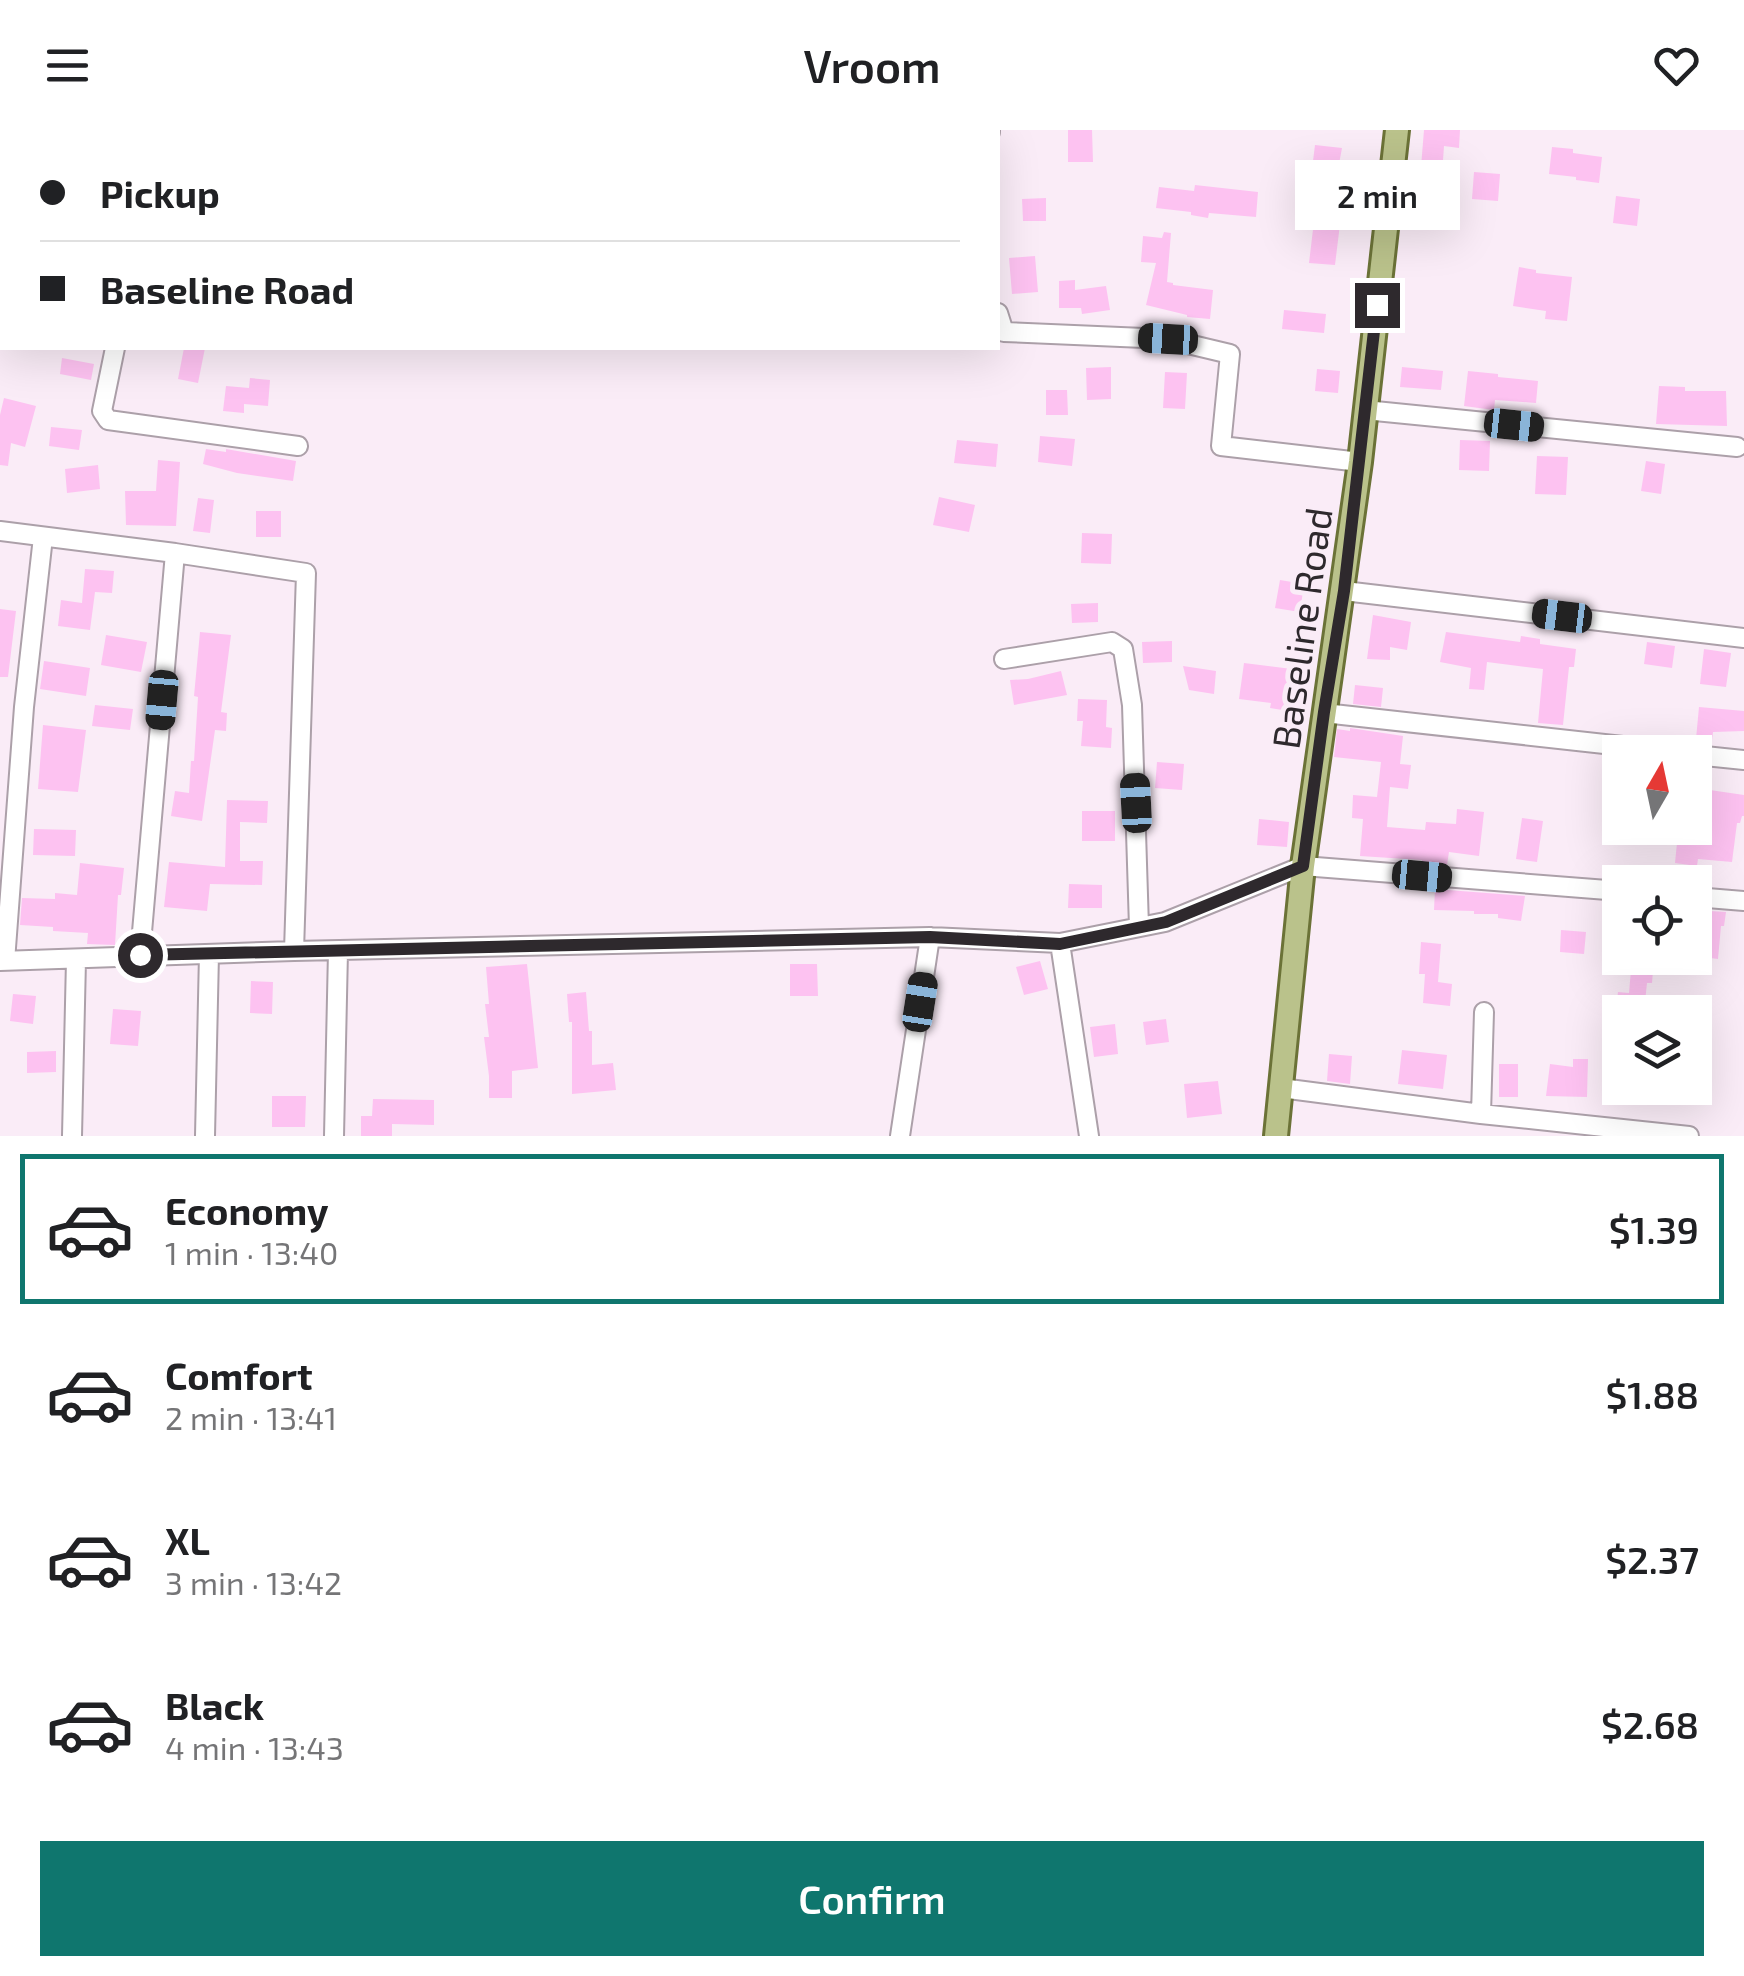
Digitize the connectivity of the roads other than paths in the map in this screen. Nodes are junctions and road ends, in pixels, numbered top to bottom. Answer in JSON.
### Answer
{"nodes":[{"id":1,"x":1397,"y":130,"type":"edge"},
{"id":2,"x":1000,"y":319,"type":"edge"},
{"id":3,"x":116,"y":350,"type":"edge"},
{"id":4,"x":1365,"y":410,"type":"junction"},
{"id":5,"x":298,"y":446,"type":"dead end"},
{"id":6,"x":1737,"y":447,"type":"dead end"},
{"id":7,"x":1360,"y":462,"type":"junction"},
{"id":8,"x":0,"y":531,"type":"edge"},
{"id":9,"x":44,"y":536,"type":"junction"},
{"id":10,"x":175,"y":553,"type":"junction"},
{"id":11,"x":1344,"y":591,"type":"junction"},
{"id":12,"x":1744,"y":638,"type":"edge"},
{"id":13,"x":1004,"y":658,"type":"dead end"},
{"id":14,"x":1324,"y":712,"type":"junction"},
{"id":15,"x":1602,"y":744,"type":"edge"},
{"id":16,"x":1712,"y":756,"type":"edge"},
{"id":17,"x":1744,"y":760,"type":"edge"},
{"id":18,"x":1303,"y":866,"type":"junction"},
{"id":19,"x":1602,"y":891,"type":"edge"},
{"id":20,"x":1712,"y":899,"type":"edge"},
{"id":21,"x":1744,"y":901,"type":"edge"},
{"id":22,"x":1140,"y":927,"type":"junction"},
{"id":23,"x":930,"y":937,"type":"junction"},
{"id":24,"x":1060,"y":944,"type":"junction"},
{"id":25,"x":294,"y":951,"type":"junction"},
{"id":26,"x":338,"y":951,"type":"junction"},
{"id":27,"x":209,"y":954,"type":"junction"},
{"id":28,"x":140,"y":955,"type":"junction"},
{"id":29,"x":76,"y":960,"type":"junction"},
{"id":30,"x":2,"y":961,"type":"edge"},
{"id":31,"x":1484,"y":1012,"type":"dead end"},
{"id":32,"x":1281,"y":1088,"type":"junction"},
{"id":33,"x":1481,"y":1114,"type":"junction"},
{"id":34,"x":72,"y":1136,"type":"edge"},
{"id":35,"x":205,"y":1136,"type":"edge"},
{"id":36,"x":334,"y":1136,"type":"edge"},
{"id":37,"x":900,"y":1136,"type":"edge"},
{"id":38,"x":1089,"y":1136,"type":"edge"},
{"id":39,"x":1276,"y":1136,"type":"edge"},
{"id":40,"x":1689,"y":1136,"type":"edge"}],
"edges":[{"from":1,"to":4,"type":"main road","name":"Baseline Road"},
{"from":2,"to":7,"type":"street"},
{"from":3,"to":5,"type":"street"},
{"from":4,"to":6,"type":"street"},
{"from":4,"to":7,"type":"main road","name":"Baseline Road"},
{"from":7,"to":11,"type":"main road","name":"Baseline Road"},
{"from":8,"to":9,"type":"street"},
{"from":9,"to":10,"type":"street"},
{"from":9,"to":30,"type":"street"},
{"from":10,"to":25,"type":"street"},
{"from":10,"to":28,"type":"street"},
{"from":11,"to":12,"type":"street"},
{"from":11,"to":14,"type":"main road","name":"Baseline Road"},
{"from":13,"to":22,"type":"street"},
{"from":14,"to":15,"type":"street"},
{"from":14,"to":18,"type":"main road","name":"Baseline Road"},
{"from":16,"to":17,"type":"street"},
{"from":18,"to":19,"type":"street"},
{"from":18,"to":22,"type":"street"},
{"from":18,"to":32,"type":"main road","name":"Baseline Road"},
{"from":20,"to":21,"type":"street"},
{"from":22,"to":24,"type":"street"},
{"from":23,"to":24,"type":"street"},
{"from":23,"to":26,"type":"street"},
{"from":23,"to":37,"type":"street"},
{"from":24,"to":38,"type":"street"},
{"from":25,"to":26,"type":"street"},
{"from":25,"to":27,"type":"street"},
{"from":26,"to":36,"type":"street"},
{"from":27,"to":28,"type":"street"},
{"from":27,"to":35,"type":"street"},
{"from":28,"to":29,"type":"street"},
{"from":29,"to":30,"type":"street"},
{"from":29,"to":34,"type":"street"},
{"from":31,"to":33,"type":"street"},
{"from":32,"to":33,"type":"street"},
{"from":32,"to":39,"type":"main road","name":"Baseline Road"},
{"from":33,"to":40,"type":"street"}]}
